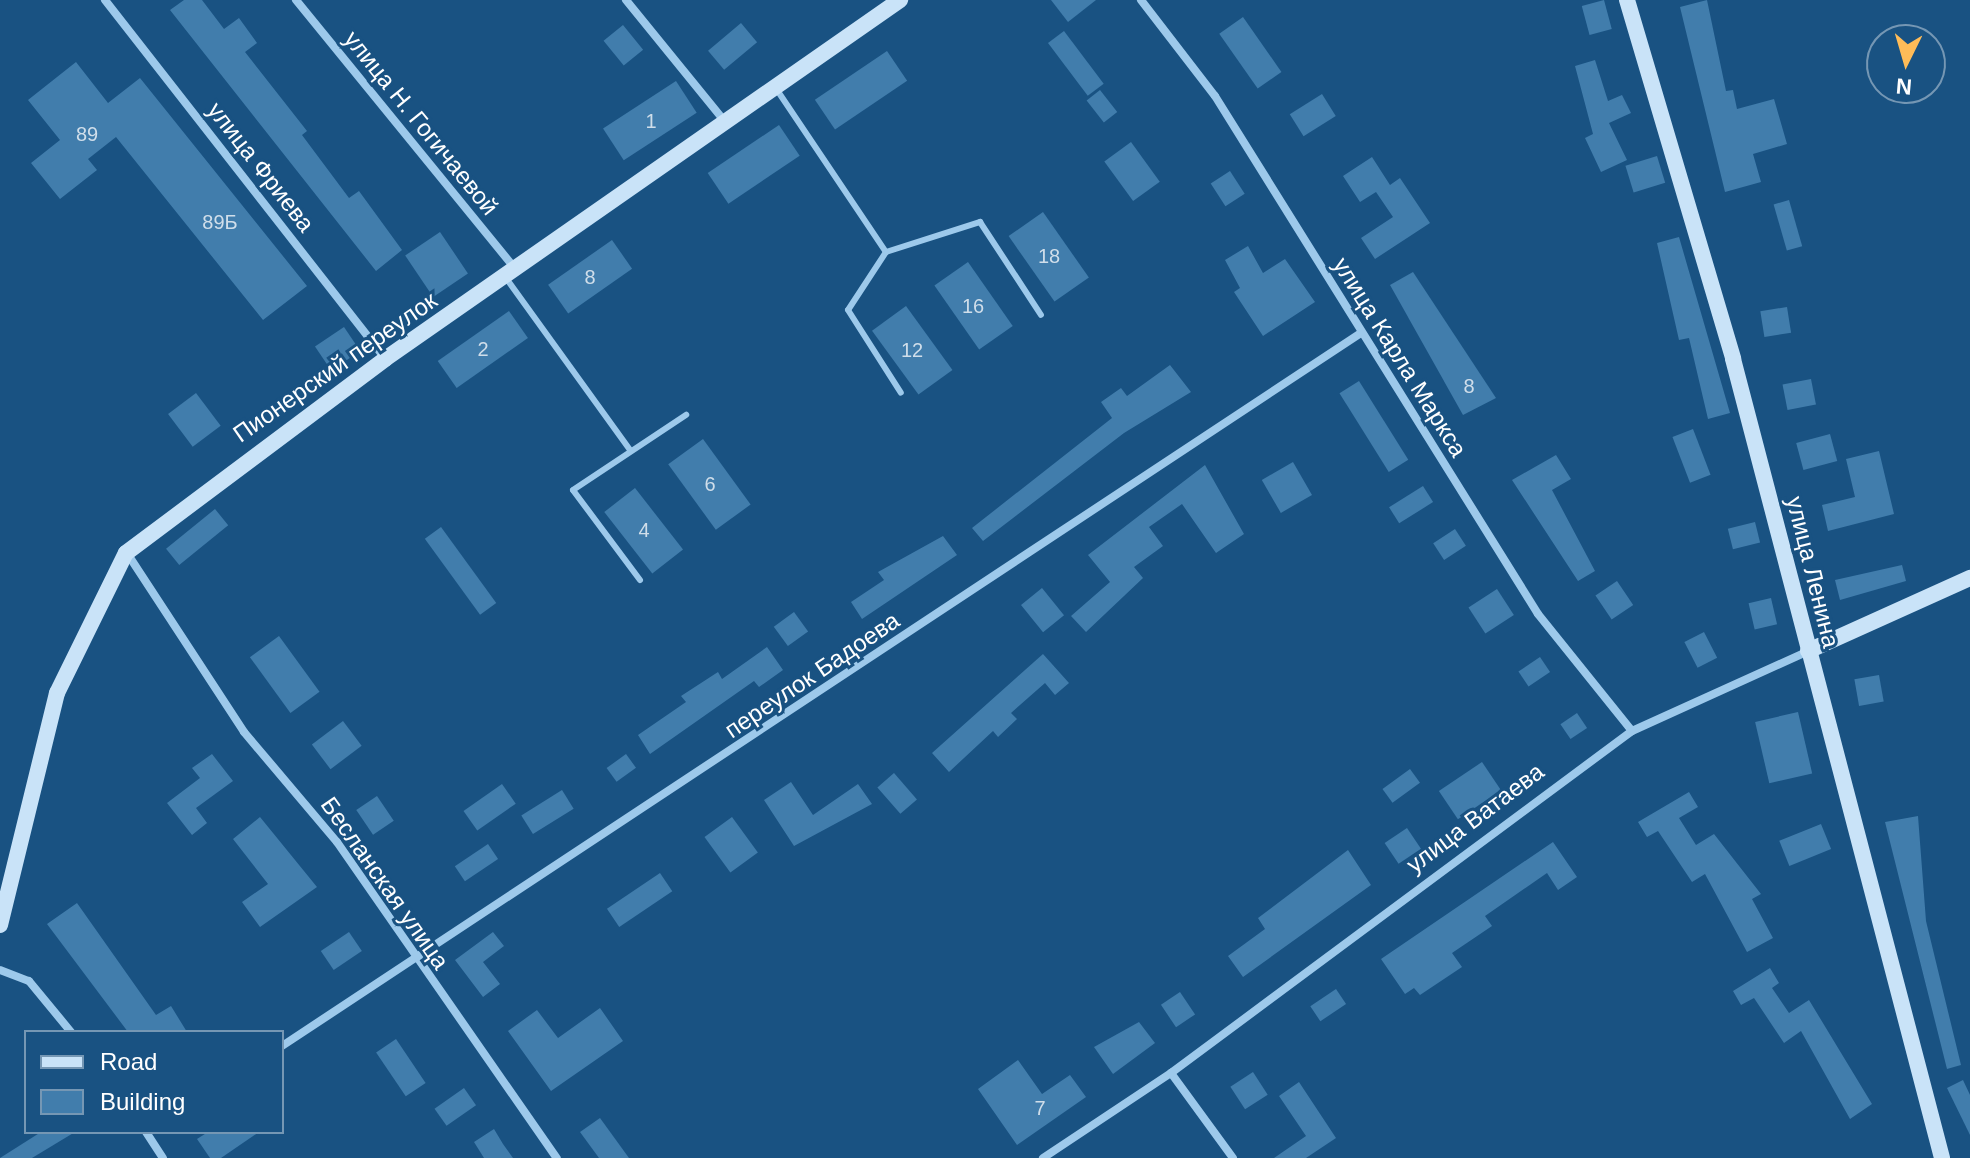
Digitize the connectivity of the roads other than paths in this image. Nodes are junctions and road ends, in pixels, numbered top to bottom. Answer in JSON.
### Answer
{"nodes":[{"id":1,"x":105,"y":0,"type":"edge"},
{"id":2,"x":296,"y":0,"type":"edge"},
{"id":3,"x":626,"y":0,"type":"edge"},
{"id":4,"x":900,"y":0,"type":"edge"},
{"id":5,"x":1141,"y":0,"type":"edge"},
{"id":6,"x":1627,"y":0,"type":"edge"},
{"id":7,"x":775,"y":87,"type":"junction"},
{"id":8,"x":725,"y":122,"type":"junction"},
{"id":9,"x":886,"y":252,"type":"junction"},
{"id":10,"x":511,"y":274,"type":"junction"},
{"id":11,"x":1041,"y":315,"type":"dead end"},
{"id":12,"x":1361,"y":333,"type":"junction"},
{"id":13,"x":385,"y":359,"type":"junction"},
{"id":14,"x":901,"y":393,"type":"dead end"},
{"id":15,"x":686,"y":415,"type":"dead end"},
{"id":16,"x":631,"y":451,"type":"junction"},
{"id":17,"x":126,"y":553,"type":"junction"},
{"id":18,"x":1970,"y":578,"type":"edge"},
{"id":19,"x":640,"y":580,"type":"dead end"},
{"id":20,"x":1808,"y":651,"type":"junction"},
{"id":21,"x":1632,"y":731,"type":"junction"},
{"id":22,"x":0,"y":925,"type":"edge"},
{"id":23,"x":416,"y":963,"type":"junction"},
{"id":24,"x":0,"y":970,"type":"edge"},
{"id":25,"x":69,"y":1030,"type":"edge"},
{"id":26,"x":284,"y":1045,"type":"edge"},
{"id":27,"x":1171,"y":1073,"type":"junction"},
{"id":28,"x":147,"y":1134,"type":"edge"},
{"id":29,"x":163,"y":1158,"type":"edge"},
{"id":30,"x":557,"y":1158,"type":"edge"},
{"id":31,"x":1043,"y":1158,"type":"edge"},
{"id":32,"x":1233,"y":1158,"type":"edge"},
{"id":33,"x":1942,"y":1158,"type":"edge"}],
"edges":[{"from":1,"to":13,"type":"street","name":"улица Фриева"},
{"from":2,"to":10,"type":"street","name":"улица Н. Гогичаевой"},
{"from":3,"to":8,"type":"street"},
{"from":4,"to":7,"type":"street","name":"Пионерский переулок"},
{"from":5,"to":12,"type":"street","name":"улица Карла Маркса"},
{"from":6,"to":20,"type":"street","name":"улица Ленина"},
{"from":7,"to":8,"type":"street","name":"Пионерский переулок"},
{"from":7,"to":9,"type":"lane"},
{"from":8,"to":10,"type":"street","name":"Пионерский переулок"},
{"from":9,"to":11,"type":"lane"},
{"from":9,"to":14,"type":"lane"},
{"from":10,"to":13,"type":"street","name":"Пионерский переулок"},
{"from":10,"to":16,"type":"lane"},
{"from":12,"to":21,"type":"street","name":"улица Карла Маркса"},
{"from":12,"to":23,"type":"street","name":"переулок Бадоева"},
{"from":13,"to":17,"type":"street","name":"Пионерский переулок"},
{"from":15,"to":16,"type":"lane"},
{"from":16,"to":19,"type":"lane"},
{"from":17,"to":22,"type":"street","name":"Пионерский переулок"},
{"from":17,"to":23,"type":"street","name":"Бесланская улица"},
{"from":18,"to":20,"type":"street","name":"улица Ватаева"},
{"from":20,"to":21,"type":"street","name":"улица Ватаева"},
{"from":20,"to":33,"type":"street","name":"улица Ленина"},
{"from":21,"to":27,"type":"street","name":"улица Ватаева"},
{"from":23,"to":26,"type":"street","name":"переулок Бадоева"},
{"from":23,"to":30,"type":"street","name":"Бесланская улица"},
{"from":24,"to":25,"type":"street"},
{"from":27,"to":31,"type":"street","name":"улица Ватаева"},
{"from":27,"to":32,"type":"street"},
{"from":28,"to":29,"type":"street"}]}
